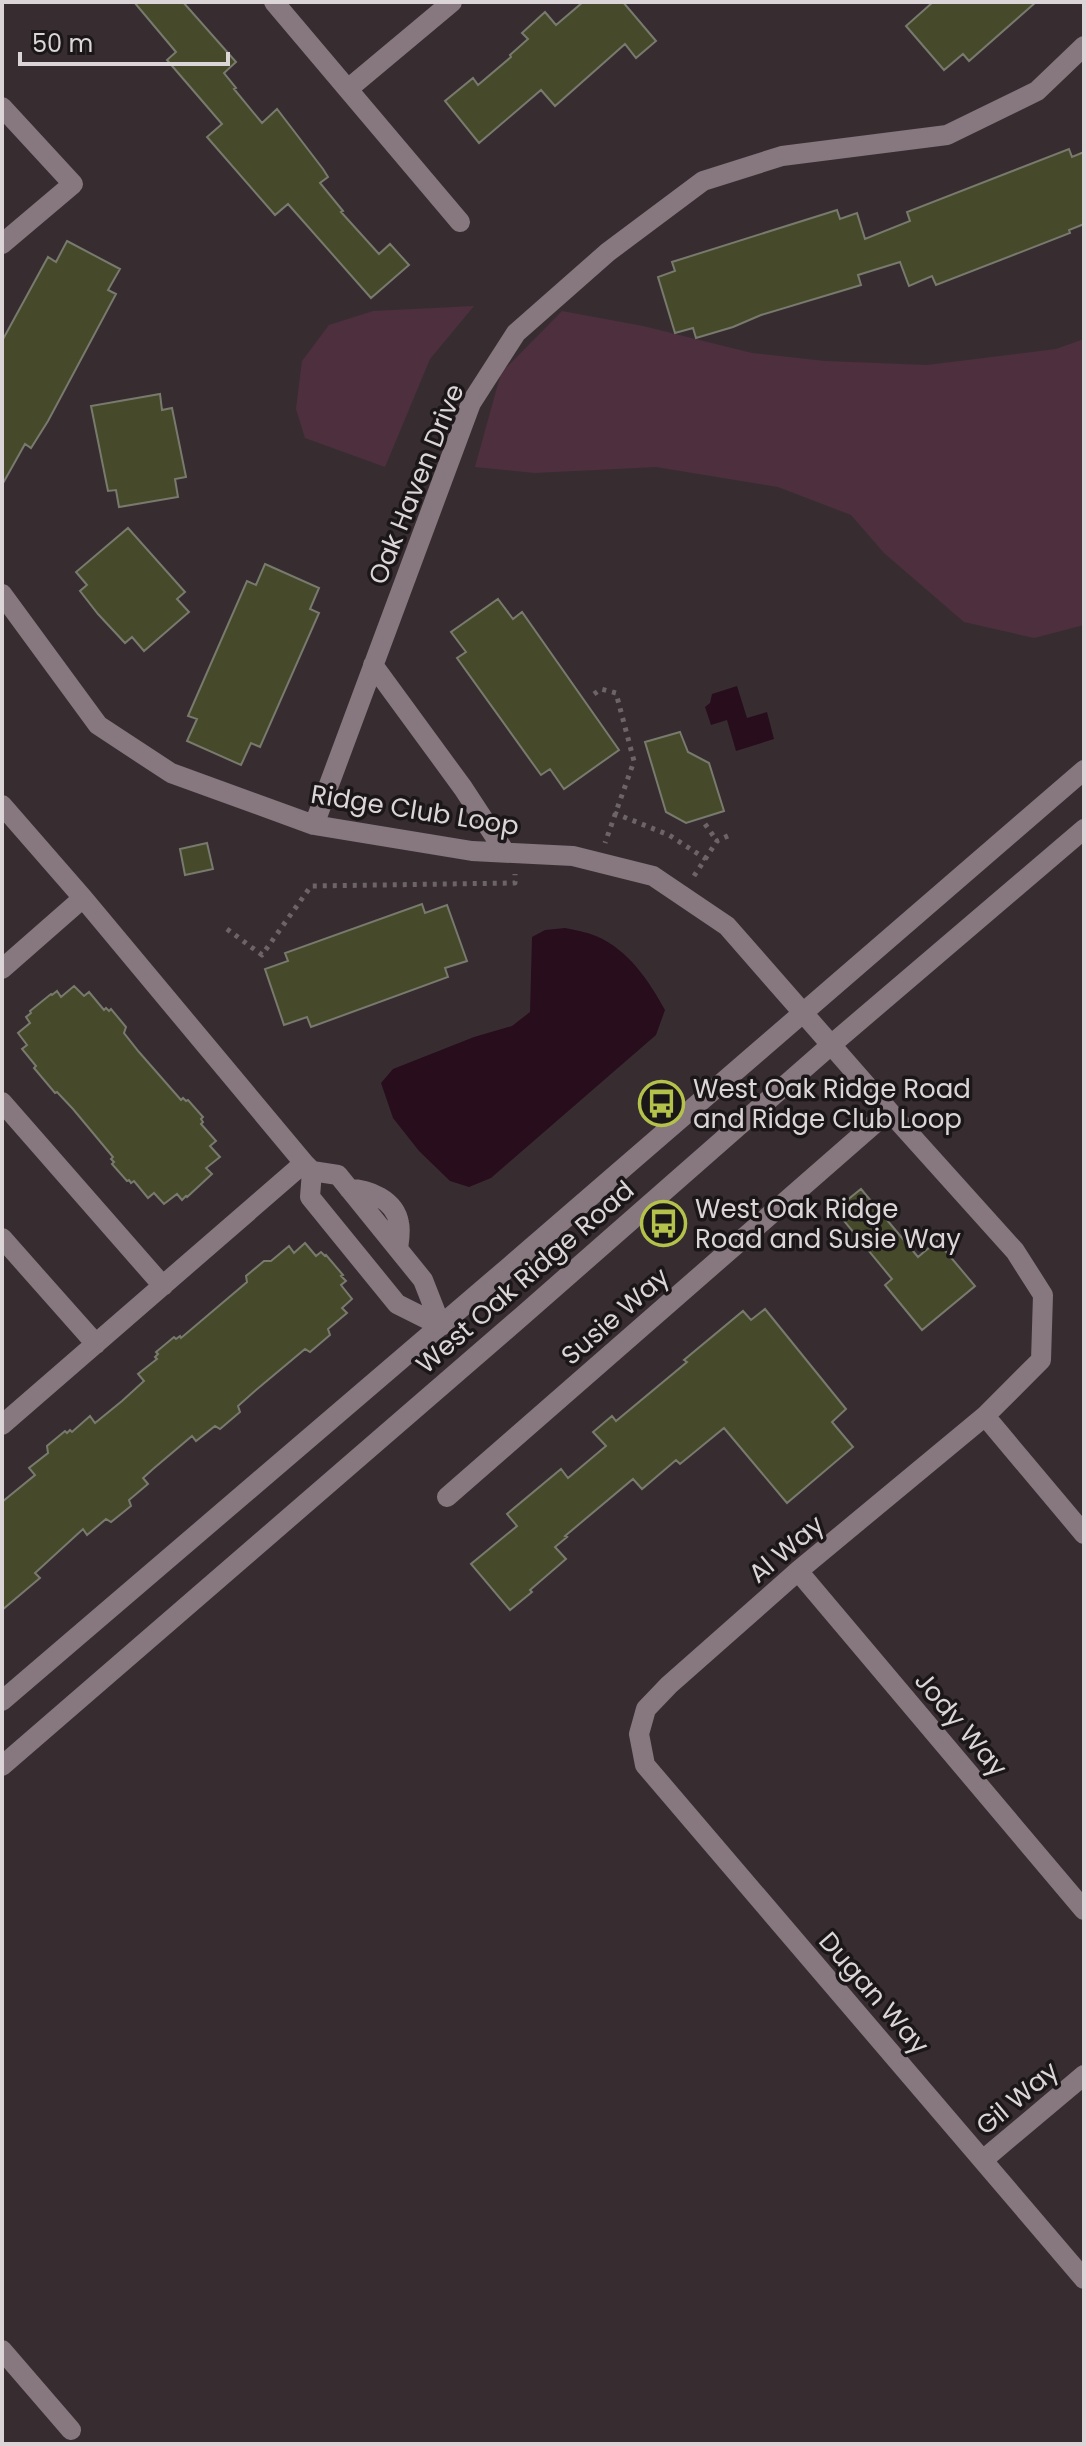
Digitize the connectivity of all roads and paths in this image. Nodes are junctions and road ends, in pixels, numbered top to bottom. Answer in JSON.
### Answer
{"nodes":[{"id":1,"x":274,"y":2,"type":"edge"},
{"id":2,"x":452,"y":2,"type":"edge"},
{"id":3,"x":1084,"y":46,"type":"edge"},
{"id":4,"x":348,"y":89,"type":"junction"},
{"id":5,"x":2,"y":107,"type":"edge"},
{"id":6,"x":460,"y":222,"type":"dead end"},
{"id":7,"x":2,"y":244,"type":"edge"},
{"id":8,"x":2,"y":594,"type":"edge"},
{"id":9,"x":373,"y":665,"type":"junction"},
{"id":10,"x":594,"y":694,"type":"dead end"},
{"id":11,"x":1084,"y":770,"type":"edge"},
{"id":12,"x":2,"y":805,"type":"edge"},
{"id":13,"x":614,"y":813,"type":"junction"},
{"id":14,"x":705,"y":824,"type":"dead end"},
{"id":15,"x":314,"y":825,"type":"junction"},
{"id":16,"x":1084,"y":829,"type":"edge"},
{"id":17,"x":732,"y":834,"type":"dead end"},
{"id":18,"x":717,"y":841,"type":"junction"},
{"id":19,"x":510,"y":853,"type":"junction"},
{"id":20,"x":706,"y":859,"type":"junction"},
{"id":21,"x":598,"y":863,"type":"junction"},
{"id":22,"x":681,"y":895,"type":"junction"},
{"id":23,"x":83,"y":898,"type":"junction"},
{"id":24,"x":227,"y":929,"type":"dead end"},
{"id":25,"x":2,"y":969,"type":"edge"},
{"id":26,"x":802,"y":1013,"type":"junction"},
{"id":27,"x":831,"y":1045,"type":"junction"},
{"id":28,"x":2,"y":1102,"type":"edge"},
{"id":29,"x":889,"y":1111,"type":"junction"},
{"id":30,"x":308,"y":1167,"type":"junction"},
{"id":31,"x":2,"y":1238,"type":"edge"},
{"id":32,"x":163,"y":1286,"type":"junction"},
{"id":33,"x":441,"y":1326,"type":"junction"},
{"id":34,"x":96,"y":1344,"type":"junction"},
{"id":35,"x":985,"y":1416,"type":"junction"},
{"id":36,"x":2,"y":1425,"type":"edge"},
{"id":37,"x":447,"y":1497,"type":"dead end"},
{"id":38,"x":1084,"y":1534,"type":"edge"},
{"id":39,"x":798,"y":1571,"type":"junction"},
{"id":40,"x":2,"y":1701,"type":"edge"},
{"id":41,"x":639,"y":1734,"type":"joint"},
{"id":42,"x":2,"y":1766,"type":"edge"},
{"id":43,"x":1084,"y":1910,"type":"edge"},
{"id":44,"x":1084,"y":2075,"type":"edge"},
{"id":45,"x":983,"y":2160,"type":"junction"},
{"id":46,"x":1084,"y":2279,"type":"edge"},
{"id":47,"x":2,"y":2350,"type":"edge"},
{"id":48,"x":71,"y":2430,"type":"dead end"}],
"edges":[{"from":1,"to":4,"type":"street"},
{"from":2,"to":4,"type":"street"},
{"from":3,"to":9,"type":"street","name":"Oak Haven Drive"},
{"from":4,"to":6,"type":"street"},
{"from":5,"to":7,"type":"street"},
{"from":8,"to":15,"type":"street","name":"Ridge Club Loop"},
{"from":9,"to":15,"type":"street","name":"Oak Haven Drive"},
{"from":9,"to":19,"type":"street"},
{"from":10,"to":13,"type":"path"},
{"from":11,"to":26,"type":"street","name":"West Oak Ridge Road"},
{"from":12,"to":23,"type":"street"},
{"from":13,"to":20,"type":"path"},
{"from":13,"to":21,"type":"path"},
{"from":14,"to":18,"type":"path"},
{"from":15,"to":19,"type":"street","name":"Ridge Club Loop"},
{"from":16,"to":27,"type":"street","name":"West Oak Ridge Road"},
{"from":17,"to":18,"type":"path"},
{"from":18,"to":20,"type":"path"},
{"from":19,"to":21,"type":"street","name":"Ridge Club Loop"},
{"from":19,"to":24,"type":"path"},
{"from":20,"to":22,"type":"path"},
{"from":21,"to":22,"type":"street","name":"Ridge Club Loop"},
{"from":22,"to":26,"type":"street","name":"Ridge Club Loop"},
{"from":23,"to":25,"type":"street"},
{"from":23,"to":30,"type":"street"},
{"from":26,"to":27,"type":"street","name":"Ridge Club Loop"},
{"from":26,"to":33,"type":"street","name":"West Oak Ridge Road"},
{"from":27,"to":29,"type":"street","name":"Ridge Club Loop"},
{"from":27,"to":42,"type":"street","name":"West Oak Ridge Road"},
{"from":28,"to":32,"type":"street"},
{"from":29,"to":35,"type":"street","name":"Al Way"},
{"from":29,"to":37,"type":"street","name":"Susie Way"},
{"from":30,"to":32,"type":"street"},
{"from":30,"to":33,"type":"street"},
{"from":30,"to":33,"type":"street"},
{"from":31,"to":34,"type":"street"},
{"from":32,"to":34,"type":"street"},
{"from":33,"to":40,"type":"street","name":"West Oak Ridge Road"},
{"from":34,"to":36,"type":"street"},
{"from":35,"to":38,"type":"street"},
{"from":35,"to":39,"type":"street","name":"Al Way"},
{"from":39,"to":41,"type":"street","name":"Al Way"},
{"from":39,"to":43,"type":"street","name":"Jody Way"},
{"from":41,"to":45,"type":"street","name":"Dugan Way"},
{"from":44,"to":45,"type":"street","name":"Gil Way"},
{"from":45,"to":46,"type":"street","name":"Dugan Way"},
{"from":47,"to":48,"type":"street"}]}
